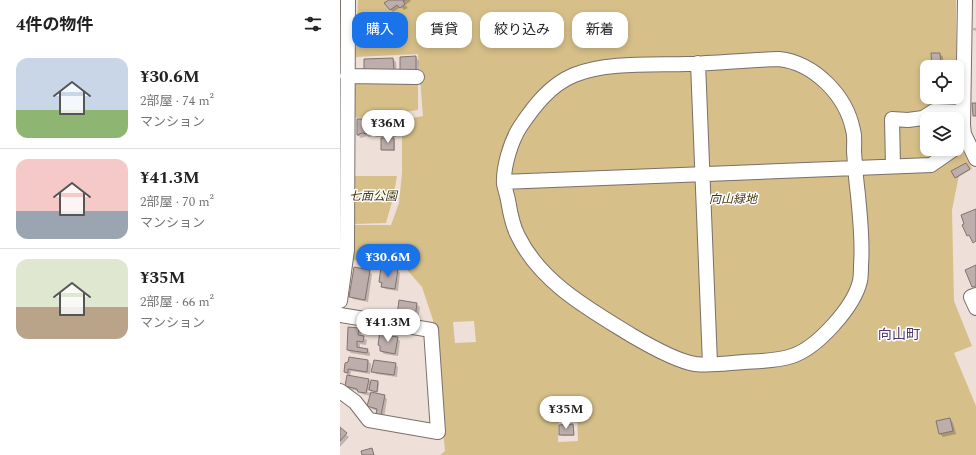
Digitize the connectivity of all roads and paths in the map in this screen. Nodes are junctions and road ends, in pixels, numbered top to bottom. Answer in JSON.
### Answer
{"nodes":[{"id":1,"x":348,"y":0,"type":"edge"},
{"id":2,"x":964,"y":0,"type":"edge"},
{"id":3,"x":698,"y":63,"type":"junction"},
{"id":4,"x":345,"y":69,"type":"edge"},
{"id":5,"x":417,"y":77,"type":"dead end"},
{"id":6,"x":932,"y":112,"type":"edge"},
{"id":7,"x":963,"y":112,"type":"joint"},
{"id":8,"x":920,"y":118,"type":"edge"},
{"id":9,"x":964,"y":121,"type":"edge"},
{"id":10,"x":966,"y":138,"type":"edge"},
{"id":11,"x":944,"y":156,"type":"edge"},
{"id":12,"x":976,"y":159,"type":"edge"},
{"id":13,"x":892,"y":166,"type":"junction"},
{"id":14,"x":855,"y":168,"type":"junction"},
{"id":15,"x":703,"y":174,"type":"junction"},
{"id":16,"x":504,"y":182,"type":"junction"},
{"id":17,"x":344,"y":250,"type":"edge"},
{"id":18,"x":976,"y":295,"type":"edge"},
{"id":19,"x":340,"y":300,"type":"edge"},
{"id":20,"x":976,"y":308,"type":"edge"},
{"id":21,"x":340,"y":315,"type":"edge"},
{"id":22,"x":710,"y":364,"type":"junction"},
{"id":23,"x":340,"y":391,"type":"edge"}],
"edges":[{"from":1,"to":4,"type":"street"},
{"from":2,"to":7,"type":"street"},
{"from":3,"to":14,"type":"street"},
{"from":3,"to":15,"type":"street"},
{"from":3,"to":16,"type":"street"},
{"from":4,"to":5,"type":"street"},
{"from":4,"to":17,"type":"street"},
{"from":6,"to":7,"type":"street"},
{"from":8,"to":13,"type":"street"},
{"from":9,"to":10,"type":"street"},
{"from":10,"to":12,"type":"street"},
{"from":11,"to":13,"type":"street"},
{"from":13,"to":14,"type":"street"},
{"from":14,"to":15,"type":"street"},
{"from":14,"to":22,"type":"street"},
{"from":15,"to":16,"type":"street"},
{"from":15,"to":22,"type":"street"},
{"from":16,"to":22,"type":"street"},
{"from":17,"to":19,"type":"street"},
{"from":18,"to":20,"type":"street"},
{"from":21,"to":23,"type":"street"}]}
